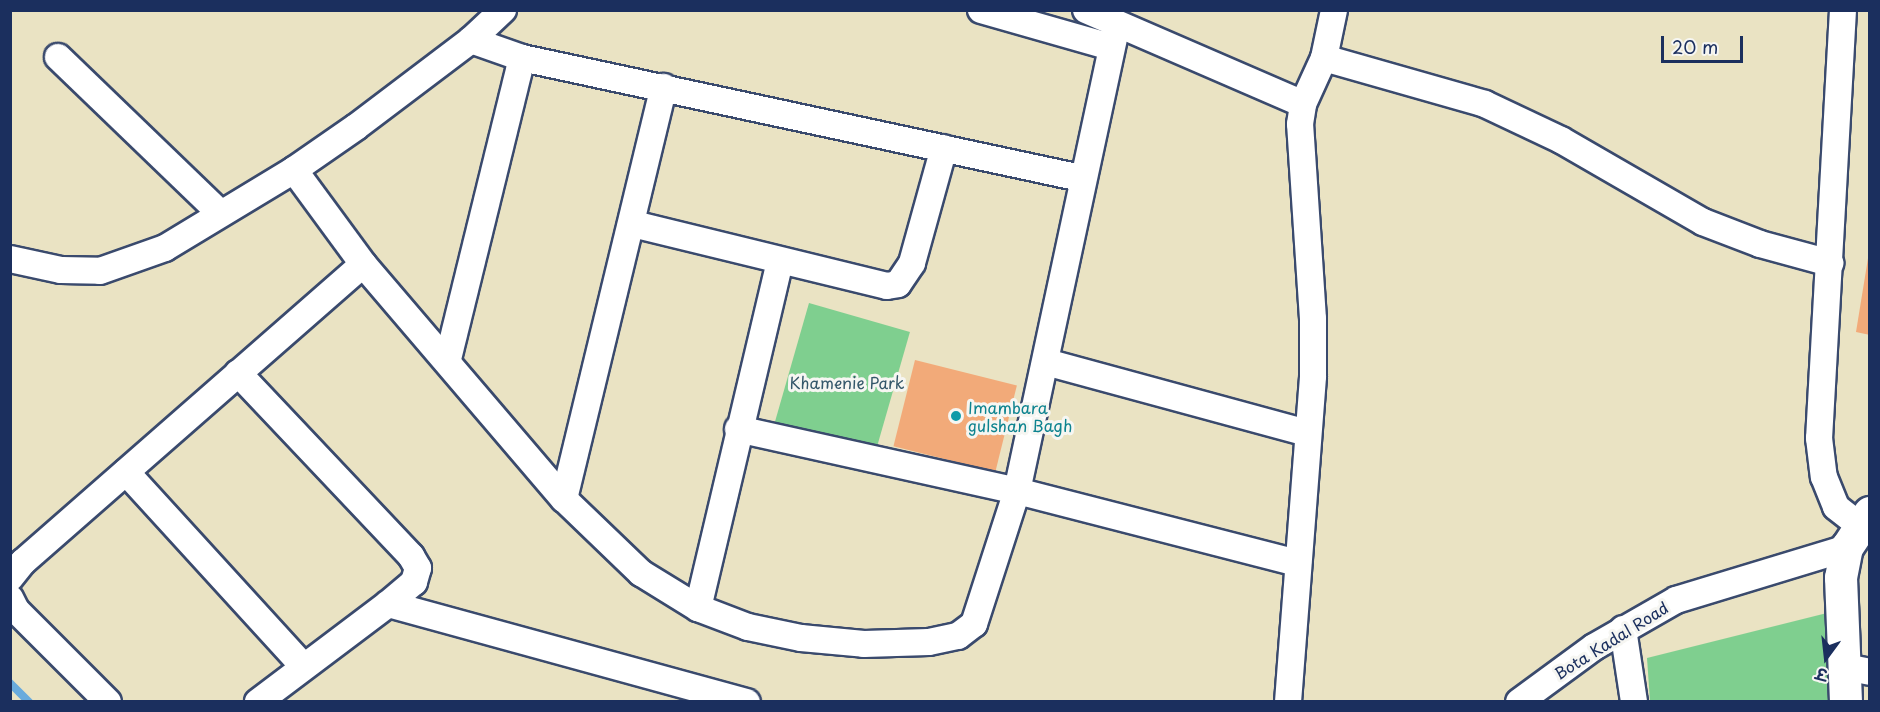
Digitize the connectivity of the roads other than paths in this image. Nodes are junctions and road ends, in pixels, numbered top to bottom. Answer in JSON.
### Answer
{"nodes":[{"id":1,"x":503,"y":10,"type":"edge"},
{"id":2,"x":981,"y":10,"type":"edge"},
{"id":3,"x":1086,"y":10,"type":"edge"},
{"id":4,"x":1334,"y":10,"type":"edge"},
{"id":5,"x":1843,"y":10,"type":"edge"},
{"id":6,"x":1114,"y":36,"type":"junction"},
{"id":7,"x":471,"y":40,"type":"junction"},
{"id":8,"x":58,"y":57,"type":"dead end"},
{"id":9,"x":522,"y":58,"type":"junction"},
{"id":10,"x":1324,"y":58,"type":"junction"},
{"id":11,"x":664,"y":87,"type":"junction"},
{"id":12,"x":1304,"y":104,"type":"junction"},
{"id":13,"x":944,"y":148,"type":"junction"},
{"id":14,"x":294,"y":170,"type":"junction"},
{"id":15,"x":1081,"y":178,"type":"junction"},
{"id":16,"x":220,"y":213,"type":"junction"},
{"id":17,"x":633,"y":224,"type":"junction"},
{"id":18,"x":10,"y":259,"type":"edge"},
{"id":19,"x":780,"y":262,"type":"junction"},
{"id":20,"x":1830,"y":263,"type":"junction"},
{"id":21,"x":363,"y":264,"type":"junction"},
{"id":22,"x":448,"y":359,"type":"junction"},
{"id":23,"x":1046,"y":362,"type":"junction"},
{"id":24,"x":238,"y":373,"type":"junction"},
{"id":25,"x":738,"y":429,"type":"junction"},
{"id":26,"x":1307,"y":433,"type":"junction"},
{"id":27,"x":126,"y":472,"type":"junction"},
{"id":28,"x":1017,"y":491,"type":"junction"},
{"id":29,"x":564,"y":499,"type":"junction"},
{"id":30,"x":1859,"y":529,"type":"edge"},
{"id":31,"x":1298,"y":563,"type":"junction"},
{"id":32,"x":10,"y":578,"type":"edge"},
{"id":33,"x":10,"y":598,"type":"edge"},
{"id":34,"x":388,"y":604,"type":"junction"},
{"id":35,"x":698,"y":608,"type":"junction"},
{"id":36,"x":1623,"y":629,"type":"junction"},
{"id":37,"x":302,"y":665,"type":"junction"},
{"id":38,"x":1857,"y":670,"type":"edge"},
{"id":39,"x":693,"y":695,"type":"edge"},
{"id":40,"x":108,"y":702,"type":"edge"},
{"id":41,"x":258,"y":702,"type":"edge"},
{"id":42,"x":747,"y":702,"type":"edge"},
{"id":43,"x":1288,"y":702,"type":"edge"},
{"id":44,"x":1519,"y":702,"type":"edge"},
{"id":45,"x":1634,"y":702,"type":"edge"},
{"id":46,"x":1846,"y":702,"type":"edge"}],
"edges":[{"from":1,"to":7,"type":"street"},
{"from":2,"to":6,"type":"street"},
{"from":3,"to":6,"type":"street"},
{"from":4,"to":10,"type":"street"},
{"from":5,"to":20,"type":"street"},
{"from":6,"to":12,"type":"street"},
{"from":6,"to":15,"type":"street"},
{"from":7,"to":9,"type":"street"},
{"from":7,"to":14,"type":"street"},
{"from":8,"to":16,"type":"street"},
{"from":9,"to":11,"type":"street"},
{"from":9,"to":22,"type":"street"},
{"from":10,"to":12,"type":"street"},
{"from":10,"to":20,"type":"street"},
{"from":11,"to":13,"type":"street"},
{"from":11,"to":17,"type":"street"},
{"from":12,"to":26,"type":"street"},
{"from":13,"to":15,"type":"street"},
{"from":13,"to":19,"type":"street"},
{"from":14,"to":16,"type":"street"},
{"from":14,"to":21,"type":"street"},
{"from":15,"to":23,"type":"street"},
{"from":16,"to":18,"type":"street"},
{"from":17,"to":19,"type":"street"},
{"from":17,"to":29,"type":"street"},
{"from":19,"to":25,"type":"street"},
{"from":20,"to":30,"type":"street"},
{"from":21,"to":22,"type":"street"},
{"from":21,"to":24,"type":"street"},
{"from":22,"to":29,"type":"street"},
{"from":23,"to":26,"type":"street"},
{"from":23,"to":28,"type":"street"},
{"from":24,"to":27,"type":"street"},
{"from":24,"to":34,"type":"street"},
{"from":25,"to":28,"type":"street"},
{"from":25,"to":35,"type":"street"},
{"from":26,"to":31,"type":"street"},
{"from":27,"to":32,"type":"street"},
{"from":27,"to":37,"type":"street"},
{"from":28,"to":31,"type":"street"},
{"from":28,"to":35,"type":"street"},
{"from":29,"to":35,"type":"street"},
{"from":30,"to":36,"type":"street","name":"Bota Kadal Road"},
{"from":30,"to":38,"type":"street"},
{"from":31,"to":43,"type":"street"},
{"from":33,"to":40,"type":"street"},
{"from":34,"to":37,"type":"street"},
{"from":34,"to":39,"type":"street"},
{"from":36,"to":44,"type":"street","name":"Bota Kadal Road"},
{"from":36,"to":45,"type":"street"},
{"from":37,"to":41,"type":"street"},
{"from":38,"to":46,"type":"street"},
{"from":39,"to":42,"type":"street"}]}
